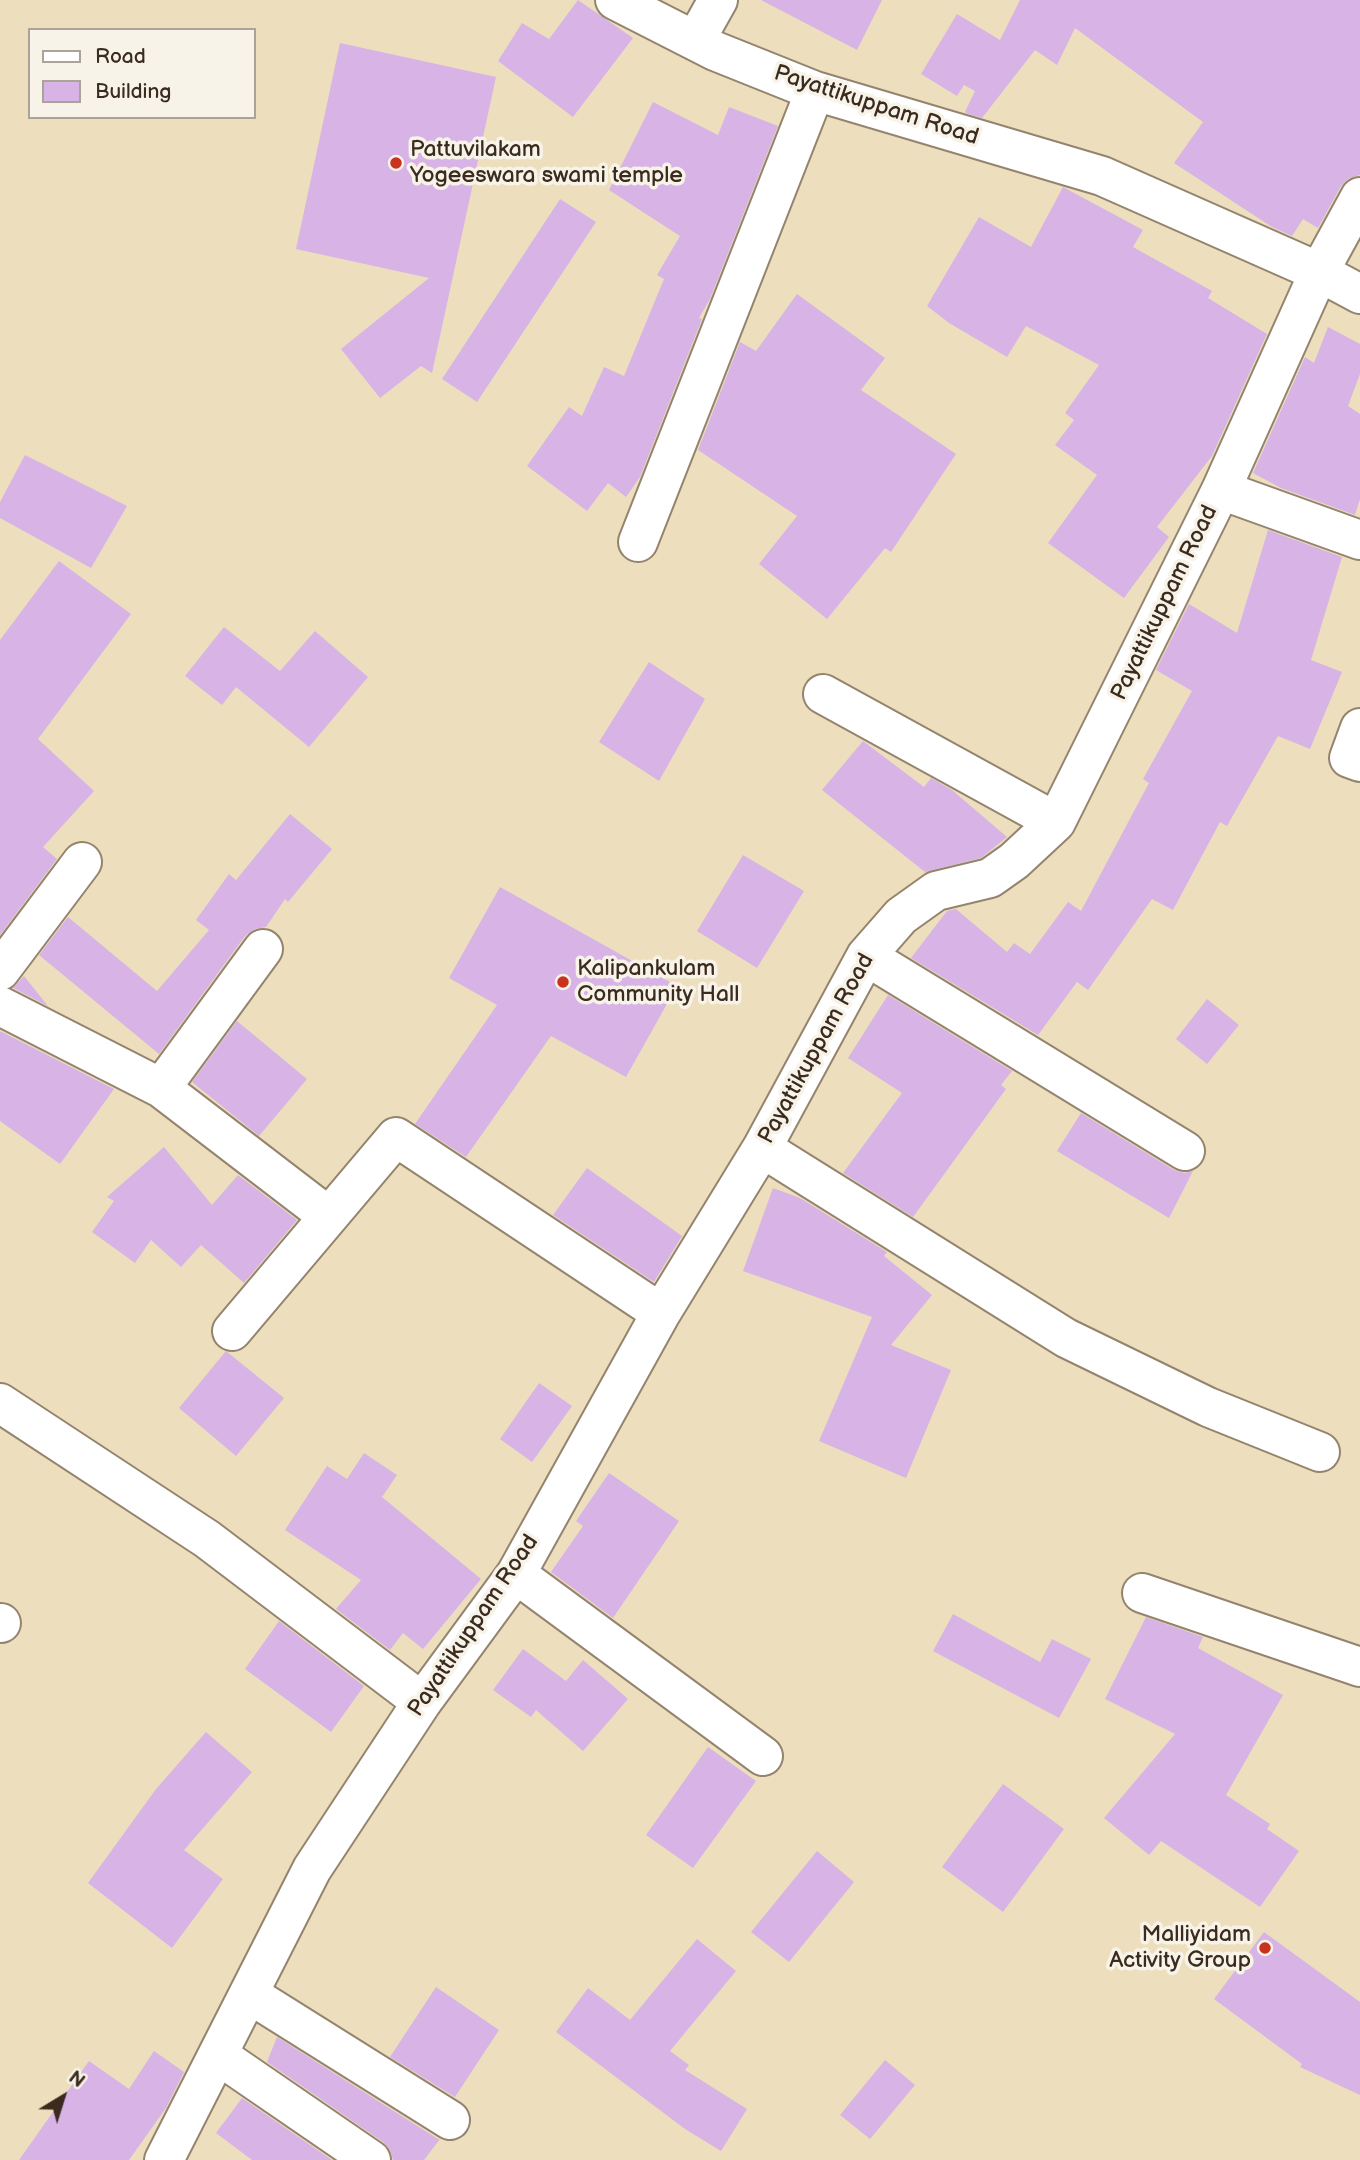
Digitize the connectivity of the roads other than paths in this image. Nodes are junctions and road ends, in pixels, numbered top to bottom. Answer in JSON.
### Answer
{"nodes":[{"id":1,"x":615,"y":0,"type":"edge"},
{"id":2,"x":718,"y":0,"type":"edge"},
{"id":3,"x":695,"y":41,"type":"junction"},
{"id":4,"x":815,"y":90,"type":"junction"},
{"id":5,"x":1360,"y":197,"type":"edge"},
{"id":6,"x":1320,"y":272,"type":"junction"},
{"id":7,"x":1360,"y":295,"type":"edge"},
{"id":8,"x":1221,"y":490,"type":"junction"},
{"id":9,"x":1360,"y":540,"type":"edge"},
{"id":10,"x":638,"y":542,"type":"dead end"},
{"id":11,"x":823,"y":694,"type":"dead end"},
{"id":12,"x":1360,"y":728,"type":"edge"},
{"id":13,"x":1360,"y":762,"type":"edge"},
{"id":14,"x":1056,"y":822,"type":"junction"},
{"id":15,"x":82,"y":862,"type":"dead end"},
{"id":16,"x":263,"y":949,"type":"dead end"},
{"id":17,"x":866,"y":956,"type":"junction"},
{"id":18,"x":0,"y":971,"type":"edge"},
{"id":19,"x":0,"y":1006,"type":"edge"},
{"id":20,"x":161,"y":1088,"type":"junction"},
{"id":21,"x":762,"y":1148,"type":"junction"},
{"id":22,"x":1185,"y":1151,"type":"dead end"},
{"id":23,"x":328,"y":1216,"type":"junction"},
{"id":24,"x":661,"y":1313,"type":"junction"},
{"id":25,"x":232,"y":1331,"type":"dead end"},
{"id":26,"x":0,"y":1403,"type":"edge"},
{"id":27,"x":1320,"y":1452,"type":"dead end"},
{"id":28,"x":516,"y":1574,"type":"junction"},
{"id":29,"x":1142,"y":1593,"type":"dead end"},
{"id":30,"x":1360,"y":1667,"type":"edge"},
{"id":31,"x":422,"y":1702,"type":"junction"},
{"id":32,"x":763,"y":1756,"type":"dead end"},
{"id":33,"x":249,"y":1994,"type":"junction"},
{"id":34,"x":218,"y":2055,"type":"junction"},
{"id":35,"x":450,"y":2120,"type":"dead end"},
{"id":36,"x":164,"y":2160,"type":"edge"},
{"id":37,"x":372,"y":2160,"type":"edge"}],
"edges":[{"from":1,"to":3,"type":"street","name":"Payattikuppam Road"},
{"from":2,"to":3,"type":"street"},
{"from":3,"to":4,"type":"street","name":"Payattikuppam Road"},
{"from":4,"to":6,"type":"street","name":"Payattikuppam Road"},
{"from":4,"to":10,"type":"street"},
{"from":5,"to":6,"type":"street"},
{"from":6,"to":7,"type":"street"},
{"from":6,"to":8,"type":"street","name":"Payattikuppam Road"},
{"from":8,"to":9,"type":"street"},
{"from":8,"to":14,"type":"street","name":"Payattikuppam Road"},
{"from":11,"to":14,"type":"street"},
{"from":12,"to":13,"type":"street"},
{"from":14,"to":17,"type":"street","name":"Payattikuppam Road"},
{"from":15,"to":18,"type":"street"},
{"from":16,"to":20,"type":"street"},
{"from":17,"to":21,"type":"street","name":"Payattikuppam Road"},
{"from":17,"to":22,"type":"street"},
{"from":19,"to":20,"type":"street"},
{"from":20,"to":23,"type":"street"},
{"from":21,"to":24,"type":"street","name":"Payattikuppam Road"},
{"from":21,"to":27,"type":"street"},
{"from":23,"to":24,"type":"street"},
{"from":23,"to":25,"type":"street"},
{"from":24,"to":28,"type":"street","name":"Payattikuppam Road"},
{"from":26,"to":31,"type":"street"},
{"from":28,"to":31,"type":"street","name":"Payattikuppam Road"},
{"from":28,"to":32,"type":"street"},
{"from":29,"to":30,"type":"street"},
{"from":31,"to":33,"type":"street","name":"Payattikuppam Road"},
{"from":33,"to":34,"type":"street","name":"Payattikuppam Road"},
{"from":33,"to":35,"type":"street"},
{"from":34,"to":36,"type":"street","name":"Payattikuppam Road"},
{"from":34,"to":37,"type":"street"}]}
